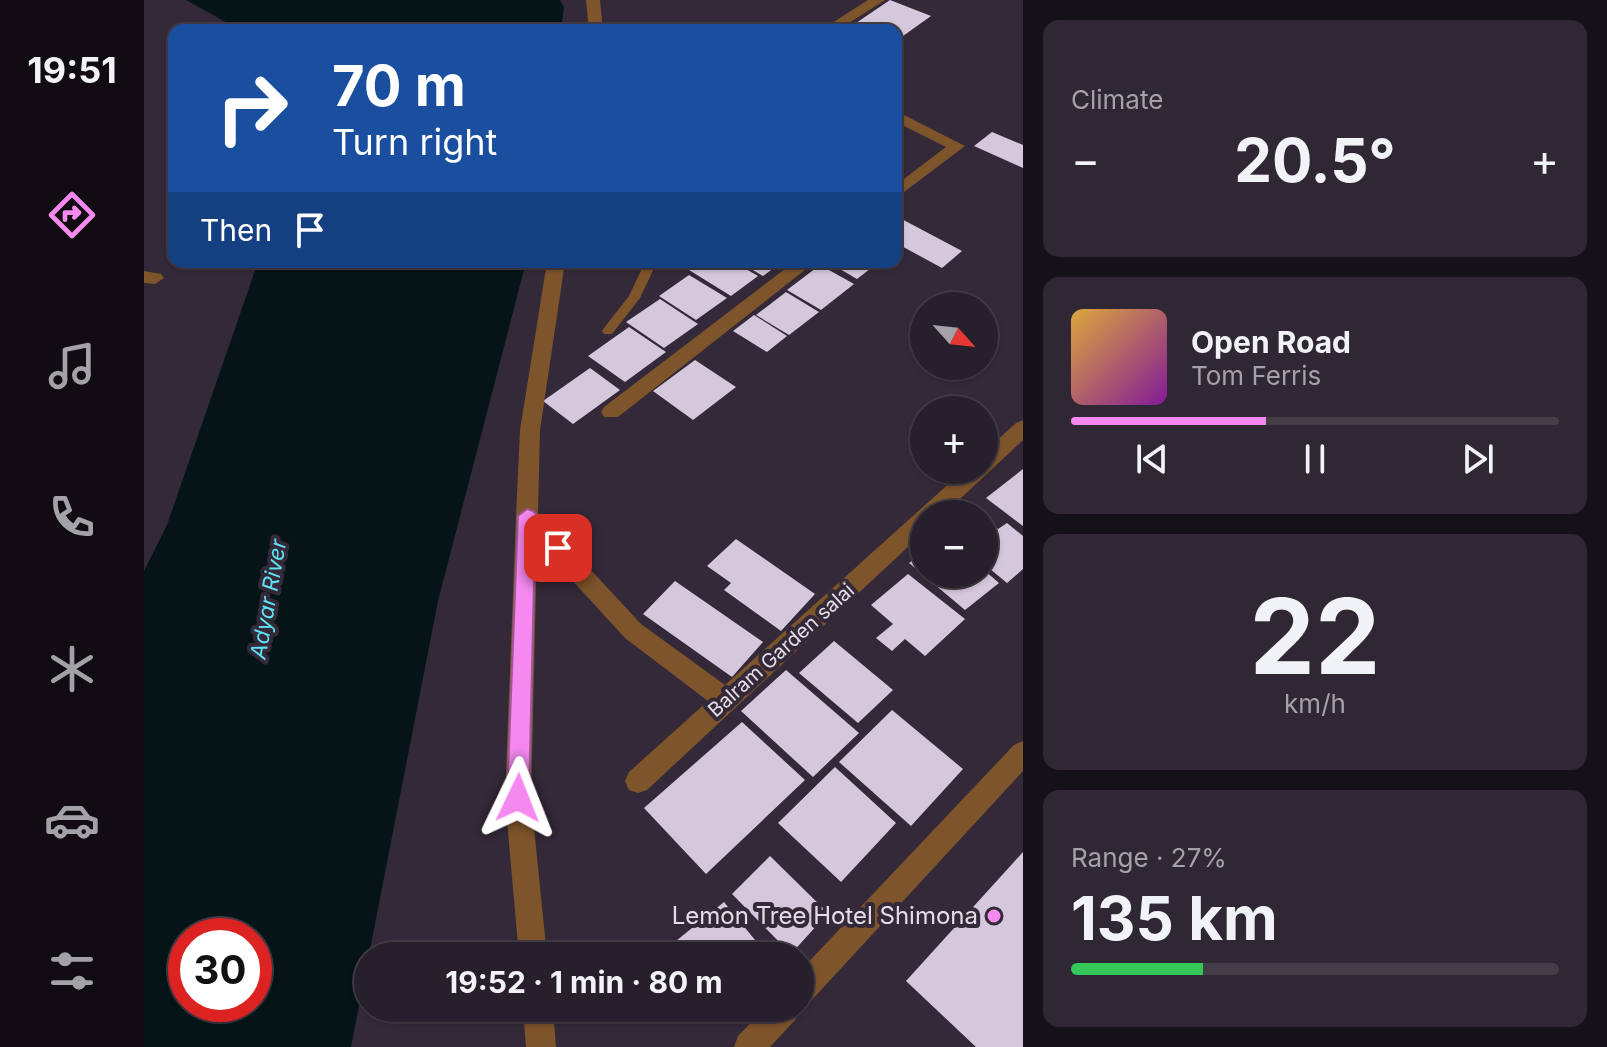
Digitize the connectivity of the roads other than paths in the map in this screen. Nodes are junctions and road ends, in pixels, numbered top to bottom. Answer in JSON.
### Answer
{"nodes":[{"id":1,"x":593,"y":0,"type":"edge"},
{"id":2,"x":878,"y":0,"type":"edge"},
{"id":3,"x":595,"y":24,"type":"edge"},
{"id":4,"x":838,"y":24,"type":"edge"},
{"id":5,"x":902,"y":119,"type":"edge"},
{"id":6,"x":902,"y":188,"type":"edge"},
{"id":7,"x":555,"y":268,"type":"edge"},
{"id":8,"x":648,"y":268,"type":"edge"},
{"id":9,"x":798,"y":268,"type":"edge"},
{"id":10,"x":608,"y":331,"type":"dead end"},
{"id":11,"x":611,"y":412,"type":"dead end"},
{"id":12,"x":1023,"y":428,"type":"edge"},
{"id":13,"x":998,"y":451,"type":"edge"},
{"id":14,"x":963,"y":484,"type":"edge"},
{"id":15,"x":945,"y":500,"type":"edge"},
{"id":16,"x":527,"y":516,"type":"junction"},
{"id":17,"x":910,"y":532,"type":"edge"},
{"id":18,"x":726,"y":700,"type":"junction"},
{"id":19,"x":1023,"y":753,"type":"edge"},
{"id":20,"x":638,"y":781,"type":"dead end"},
{"id":21,"x":532,"y":942,"type":"edge"},
{"id":22,"x":814,"y":977,"type":"edge"},
{"id":23,"x":539,"y":1022,"type":"edge"},
{"id":24,"x":772,"y":1022,"type":"edge"},
{"id":25,"x":541,"y":1047,"type":"edge"},
{"id":26,"x":749,"y":1047,"type":"edge"}],
"edges":[{"from":1,"to":3,"type":"street"},
{"from":2,"to":4,"type":"street"},
{"from":5,"to":6,"type":"street"},
{"from":7,"to":16,"type":"street"},
{"from":8,"to":10,"type":"lane"},
{"from":9,"to":11,"type":"street"},
{"from":12,"to":13,"type":"street"},
{"from":14,"to":15,"type":"street"},
{"from":16,"to":18,"type":"street"},
{"from":16,"to":21,"type":"street"},
{"from":17,"to":18,"type":"street","name":"Balram Garden salai"},
{"from":18,"to":20,"type":"street","name":"Balram Garden salai"},
{"from":19,"to":22,"type":"street"},
{"from":23,"to":25,"type":"street"},
{"from":24,"to":26,"type":"street"}]}
